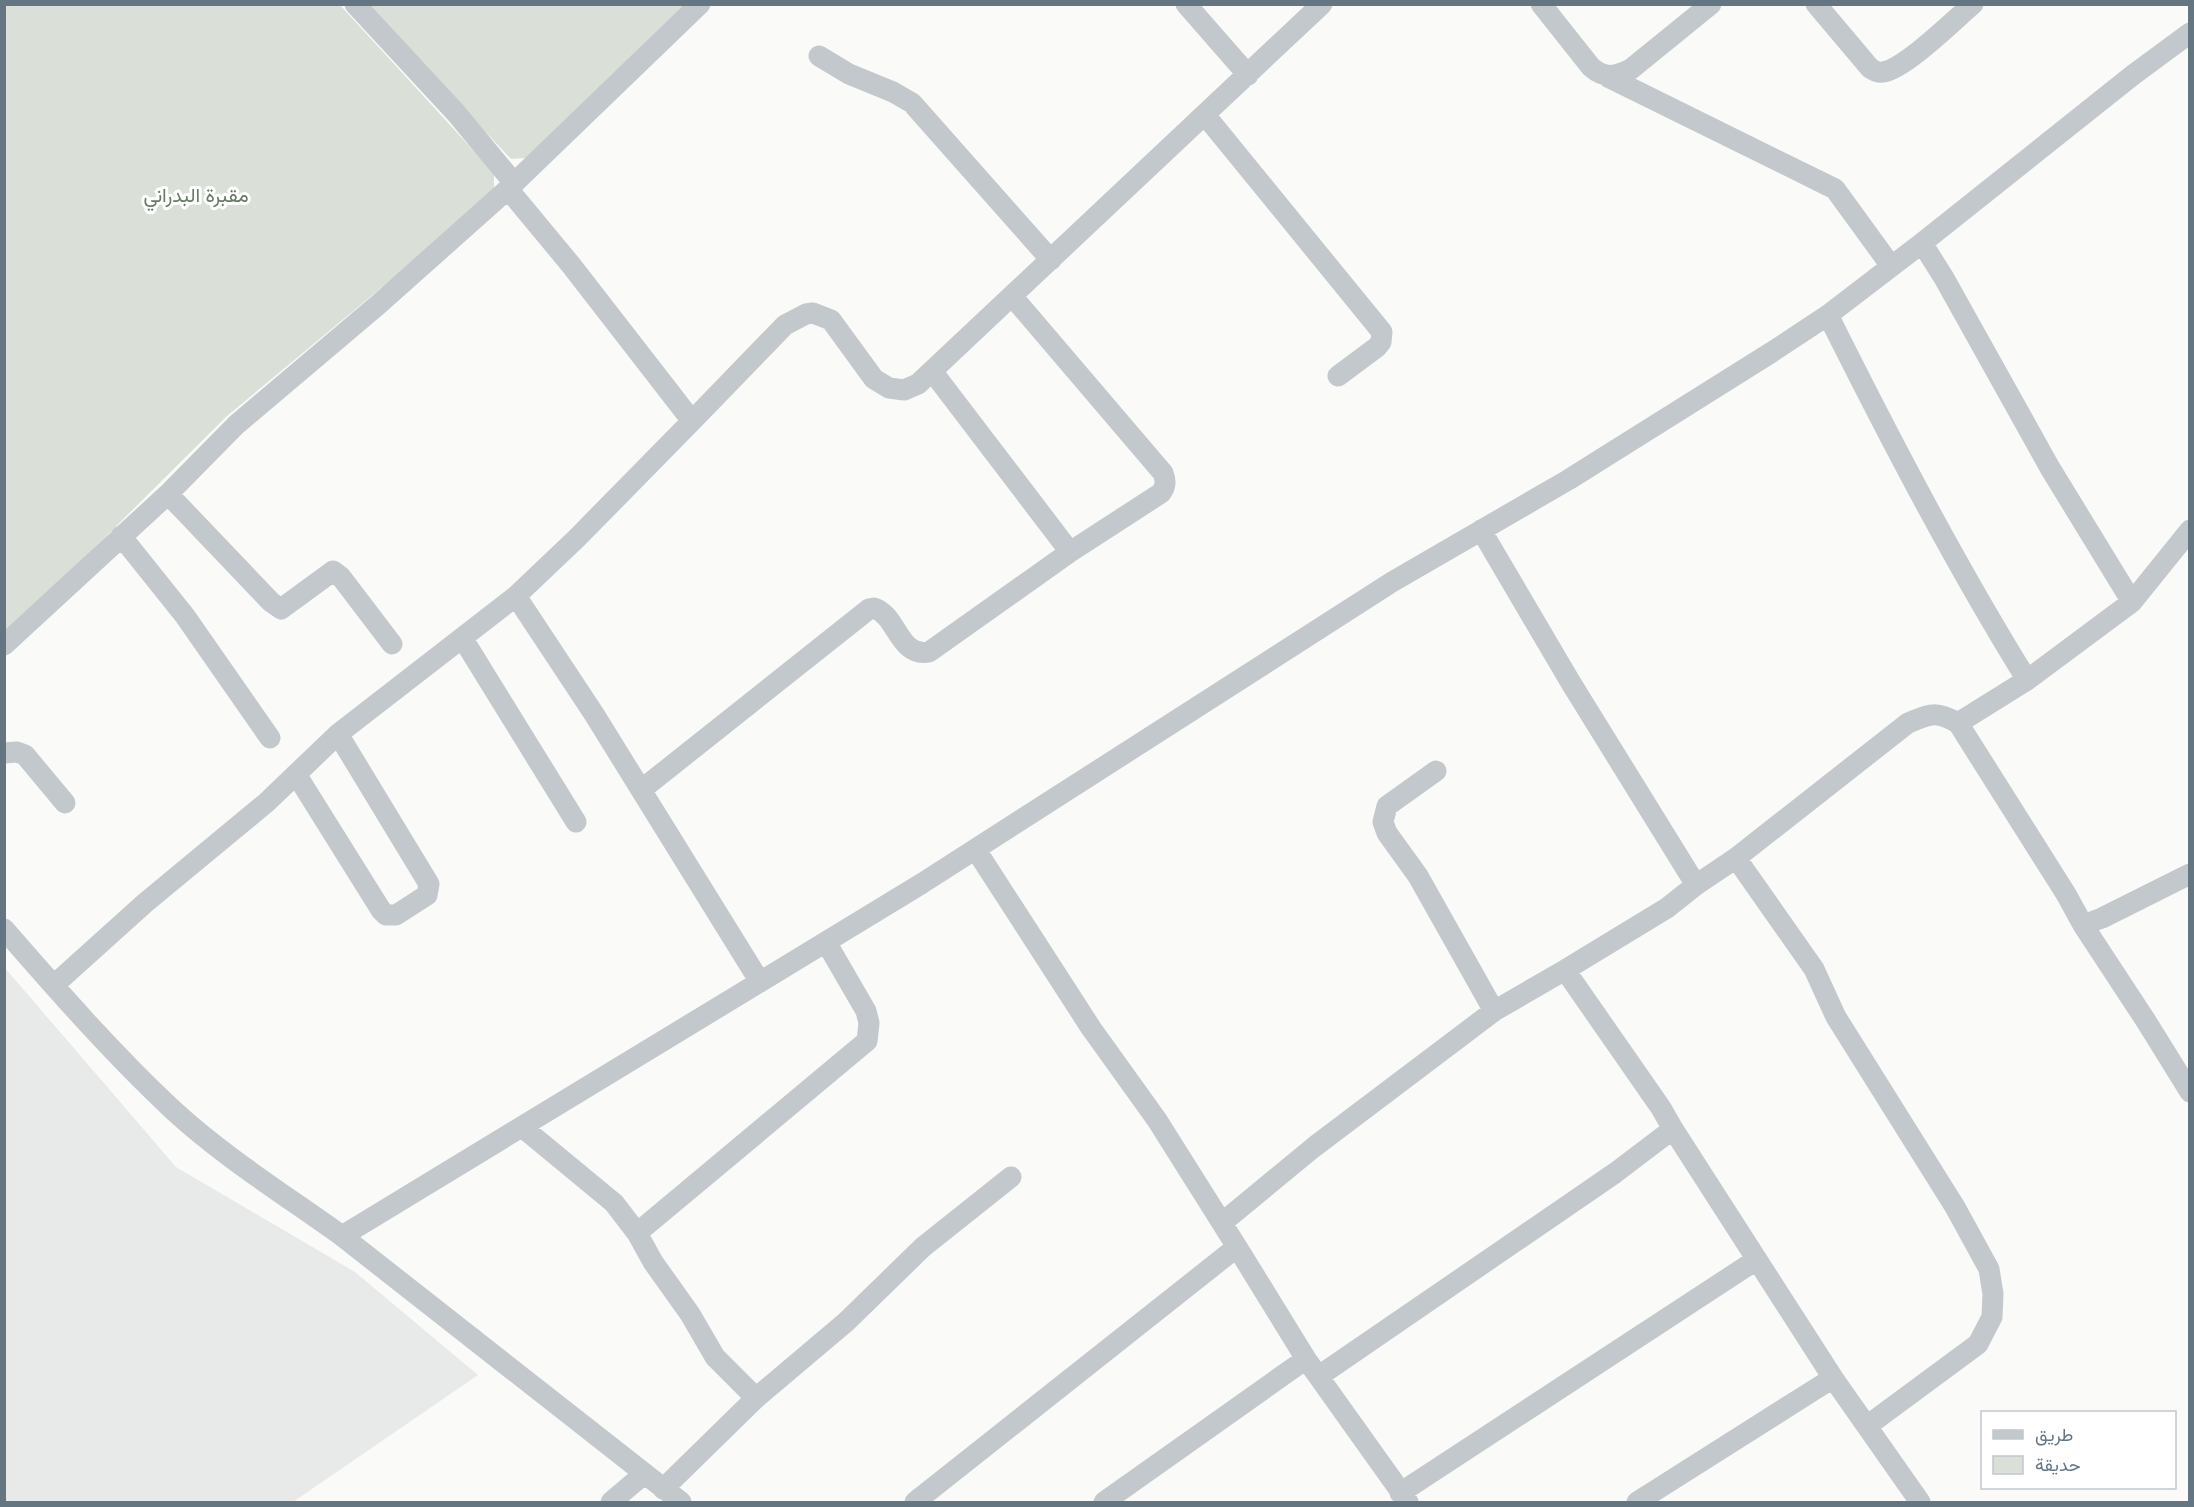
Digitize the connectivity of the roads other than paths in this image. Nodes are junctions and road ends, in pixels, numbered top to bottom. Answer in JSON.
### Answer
{"nodes":[{"id":1,"x":355,"y":4,"type":"edge"},
{"id":2,"x":700,"y":4,"type":"edge"},
{"id":3,"x":1186,"y":4,"type":"edge"},
{"id":4,"x":1322,"y":4,"type":"edge"},
{"id":5,"x":1541,"y":4,"type":"edge"},
{"id":6,"x":1711,"y":4,"type":"edge"},
{"id":7,"x":1816,"y":4,"type":"edge"},
{"id":8,"x":1973,"y":4,"type":"edge"},
{"id":9,"x":2190,"y":33,"type":"edge"},
{"id":10,"x":819,"y":56,"type":"dead end"},
{"id":11,"x":1248,"y":75,"type":"junction"},
{"id":12,"x":1608,"y":77,"type":"junction"},
{"id":13,"x":1205,"y":115,"type":"junction"},
{"id":14,"x":511,"y":186,"type":"junction"},
{"id":15,"x":1922,"y":243,"type":"junction"},
{"id":16,"x":1051,"y":260,"type":"junction"},
{"id":17,"x":1891,"y":266,"type":"junction"},
{"id":18,"x":1012,"y":296,"type":"junction"},
{"id":19,"x":1828,"y":315,"type":"junction"},
{"id":20,"x":932,"y":371,"type":"junction"},
{"id":21,"x":1338,"y":376,"type":"dead end"},
{"id":22,"x":692,"y":421,"type":"junction"},
{"id":23,"x":168,"y":494,"type":"junction"},
{"id":24,"x":1481,"y":530,"type":"junction"},
{"id":25,"x":2190,"y":530,"type":"edge"},
{"id":26,"x":121,"y":536,"type":"junction"},
{"id":27,"x":1070,"y":552,"type":"junction"},
{"id":28,"x":516,"y":596,"type":"junction"},
{"id":29,"x":2132,"y":602,"type":"junction"},
{"id":30,"x":463,"y":639,"type":"junction"},
{"id":31,"x":392,"y":644,"type":"dead end"},
{"id":32,"x":4,"y":645,"type":"edge"},
{"id":33,"x":2027,"y":680,"type":"junction"},
{"id":34,"x":1958,"y":723,"type":"junction"},
{"id":35,"x":338,"y":734,"type":"junction"},
{"id":36,"x":270,"y":738,"type":"dead end"},
{"id":37,"x":4,"y":753,"type":"edge"},
{"id":38,"x":1436,"y":771,"type":"dead end"},
{"id":39,"x":296,"y":774,"type":"junction"},
{"id":40,"x":641,"y":790,"type":"junction"},
{"id":41,"x":64,"y":803,"type":"dead end"},
{"id":42,"x":576,"y":822,"type":"dead end"},
{"id":43,"x":976,"y":850,"type":"junction"},
{"id":44,"x":1736,"y":858,"type":"junction"},
{"id":45,"x":2190,"y":873,"type":"edge"},
{"id":46,"x":1696,"y":885,"type":"junction"},
{"id":47,"x":2083,"y":925,"type":"junction"},
{"id":48,"x":4,"y":929,"type":"edge"},
{"id":49,"x":826,"y":942,"type":"junction"},
{"id":50,"x":1565,"y":970,"type":"junction"},
{"id":51,"x":760,"y":982,"type":"junction"},
{"id":52,"x":54,"y":985,"type":"junction"},
{"id":53,"x":1494,"y":1011,"type":"junction"},
{"id":54,"x":2190,"y":1092,"type":"edge"},
{"id":55,"x":522,"y":1127,"type":"junction"},
{"id":56,"x":1673,"y":1129,"type":"junction"},
{"id":57,"x":1011,"y":1177,"type":"dead end"},
{"id":58,"x":1223,"y":1222,"type":"junction"},
{"id":59,"x":637,"y":1233,"type":"junction"},
{"id":60,"x":342,"y":1236,"type":"junction"},
{"id":61,"x":1238,"y":1247,"type":"junction"},
{"id":62,"x":1756,"y":1260,"type":"junction"},
{"id":63,"x":1306,"y":1359,"type":"junction"},
{"id":64,"x":1319,"y":1376,"type":"junction"},
{"id":65,"x":1833,"y":1378,"type":"junction"},
{"id":66,"x":756,"y":1398,"type":"junction"},
{"id":67,"x":1867,"y":1426,"type":"junction"},
{"id":68,"x":644,"y":1474,"type":"junction"},
{"id":69,"x":663,"y":1489,"type":"junction"},
{"id":70,"x":1404,"y":1498,"type":"edge"},
{"id":71,"x":611,"y":1503,"type":"edge"},
{"id":72,"x":681,"y":1503,"type":"edge"},
{"id":73,"x":915,"y":1503,"type":"edge"},
{"id":74,"x":1104,"y":1503,"type":"edge"},
{"id":75,"x":1636,"y":1503,"type":"edge"},
{"id":76,"x":1920,"y":1503,"type":"edge"}],
"edges":[{"from":1,"to":14,"type":"street"},
{"from":2,"to":14,"type":"street"},
{"from":3,"to":11,"type":"street"},
{"from":4,"to":11,"type":"street"},
{"from":5,"to":12,"type":"street"},
{"from":6,"to":12,"type":"street"},
{"from":7,"to":8,"type":"street"},
{"from":9,"to":15,"type":"street"},
{"from":10,"to":16,"type":"street"},
{"from":11,"to":13,"type":"street"},
{"from":12,"to":17,"type":"street"},
{"from":13,"to":16,"type":"street"},
{"from":13,"to":21,"type":"street"},
{"from":14,"to":22,"type":"street"},
{"from":14,"to":23,"type":"street"},
{"from":15,"to":17,"type":"street"},
{"from":15,"to":29,"type":"street"},
{"from":16,"to":18,"type":"street"},
{"from":17,"to":19,"type":"street"},
{"from":18,"to":20,"type":"street"},
{"from":18,"to":27,"type":"street"},
{"from":19,"to":24,"type":"street"},
{"from":19,"to":33,"type":"street"},
{"from":20,"to":22,"type":"street"},
{"from":20,"to":27,"type":"street"},
{"from":22,"to":28,"type":"street"},
{"from":23,"to":26,"type":"street"},
{"from":23,"to":31,"type":"street"},
{"from":24,"to":43,"type":"street"},
{"from":24,"to":46,"type":"street"},
{"from":25,"to":29,"type":"street"},
{"from":26,"to":32,"type":"street"},
{"from":26,"to":36,"type":"street"},
{"from":27,"to":40,"type":"street"},
{"from":28,"to":30,"type":"street"},
{"from":28,"to":40,"type":"street"},
{"from":29,"to":33,"type":"street"},
{"from":30,"to":35,"type":"street"},
{"from":30,"to":42,"type":"street"},
{"from":33,"to":34,"type":"street"},
{"from":34,"to":44,"type":"street"},
{"from":34,"to":47,"type":"street"},
{"from":35,"to":39,"type":"street"},
{"from":35,"to":39,"type":"street"},
{"from":37,"to":41,"type":"street"},
{"from":38,"to":53,"type":"street"},
{"from":39,"to":52,"type":"street"},
{"from":40,"to":51,"type":"street"},
{"from":43,"to":49,"type":"street"},
{"from":43,"to":58,"type":"street"},
{"from":44,"to":46,"type":"street"},
{"from":44,"to":67,"type":"street"},
{"from":45,"to":47,"type":"street"},
{"from":46,"to":50,"type":"street"},
{"from":47,"to":54,"type":"street"},
{"from":48,"to":52,"type":"street"},
{"from":49,"to":51,"type":"street"},
{"from":49,"to":59,"type":"street"},
{"from":50,"to":53,"type":"street"},
{"from":50,"to":56,"type":"street"},
{"from":51,"to":55,"type":"street"},
{"from":52,"to":60,"type":"street"},
{"from":53,"to":58,"type":"street"},
{"from":55,"to":59,"type":"street"},
{"from":55,"to":60,"type":"street"},
{"from":56,"to":62,"type":"street"},
{"from":56,"to":64,"type":"street"},
{"from":57,"to":66,"type":"street"},
{"from":58,"to":61,"type":"street"},
{"from":59,"to":66,"type":"street"},
{"from":60,"to":68,"type":"street"},
{"from":61,"to":63,"type":"street"},
{"from":61,"to":73,"type":"street"},
{"from":62,"to":65,"type":"street"},
{"from":62,"to":70,"type":"street"},
{"from":63,"to":64,"type":"street"},
{"from":63,"to":74,"type":"street"},
{"from":64,"to":70,"type":"street"},
{"from":65,"to":67,"type":"street"},
{"from":65,"to":75,"type":"street"},
{"from":66,"to":69,"type":"street"},
{"from":67,"to":76,"type":"street"},
{"from":68,"to":69,"type":"street"},
{"from":68,"to":71,"type":"street"},
{"from":69,"to":72,"type":"street"}]}
